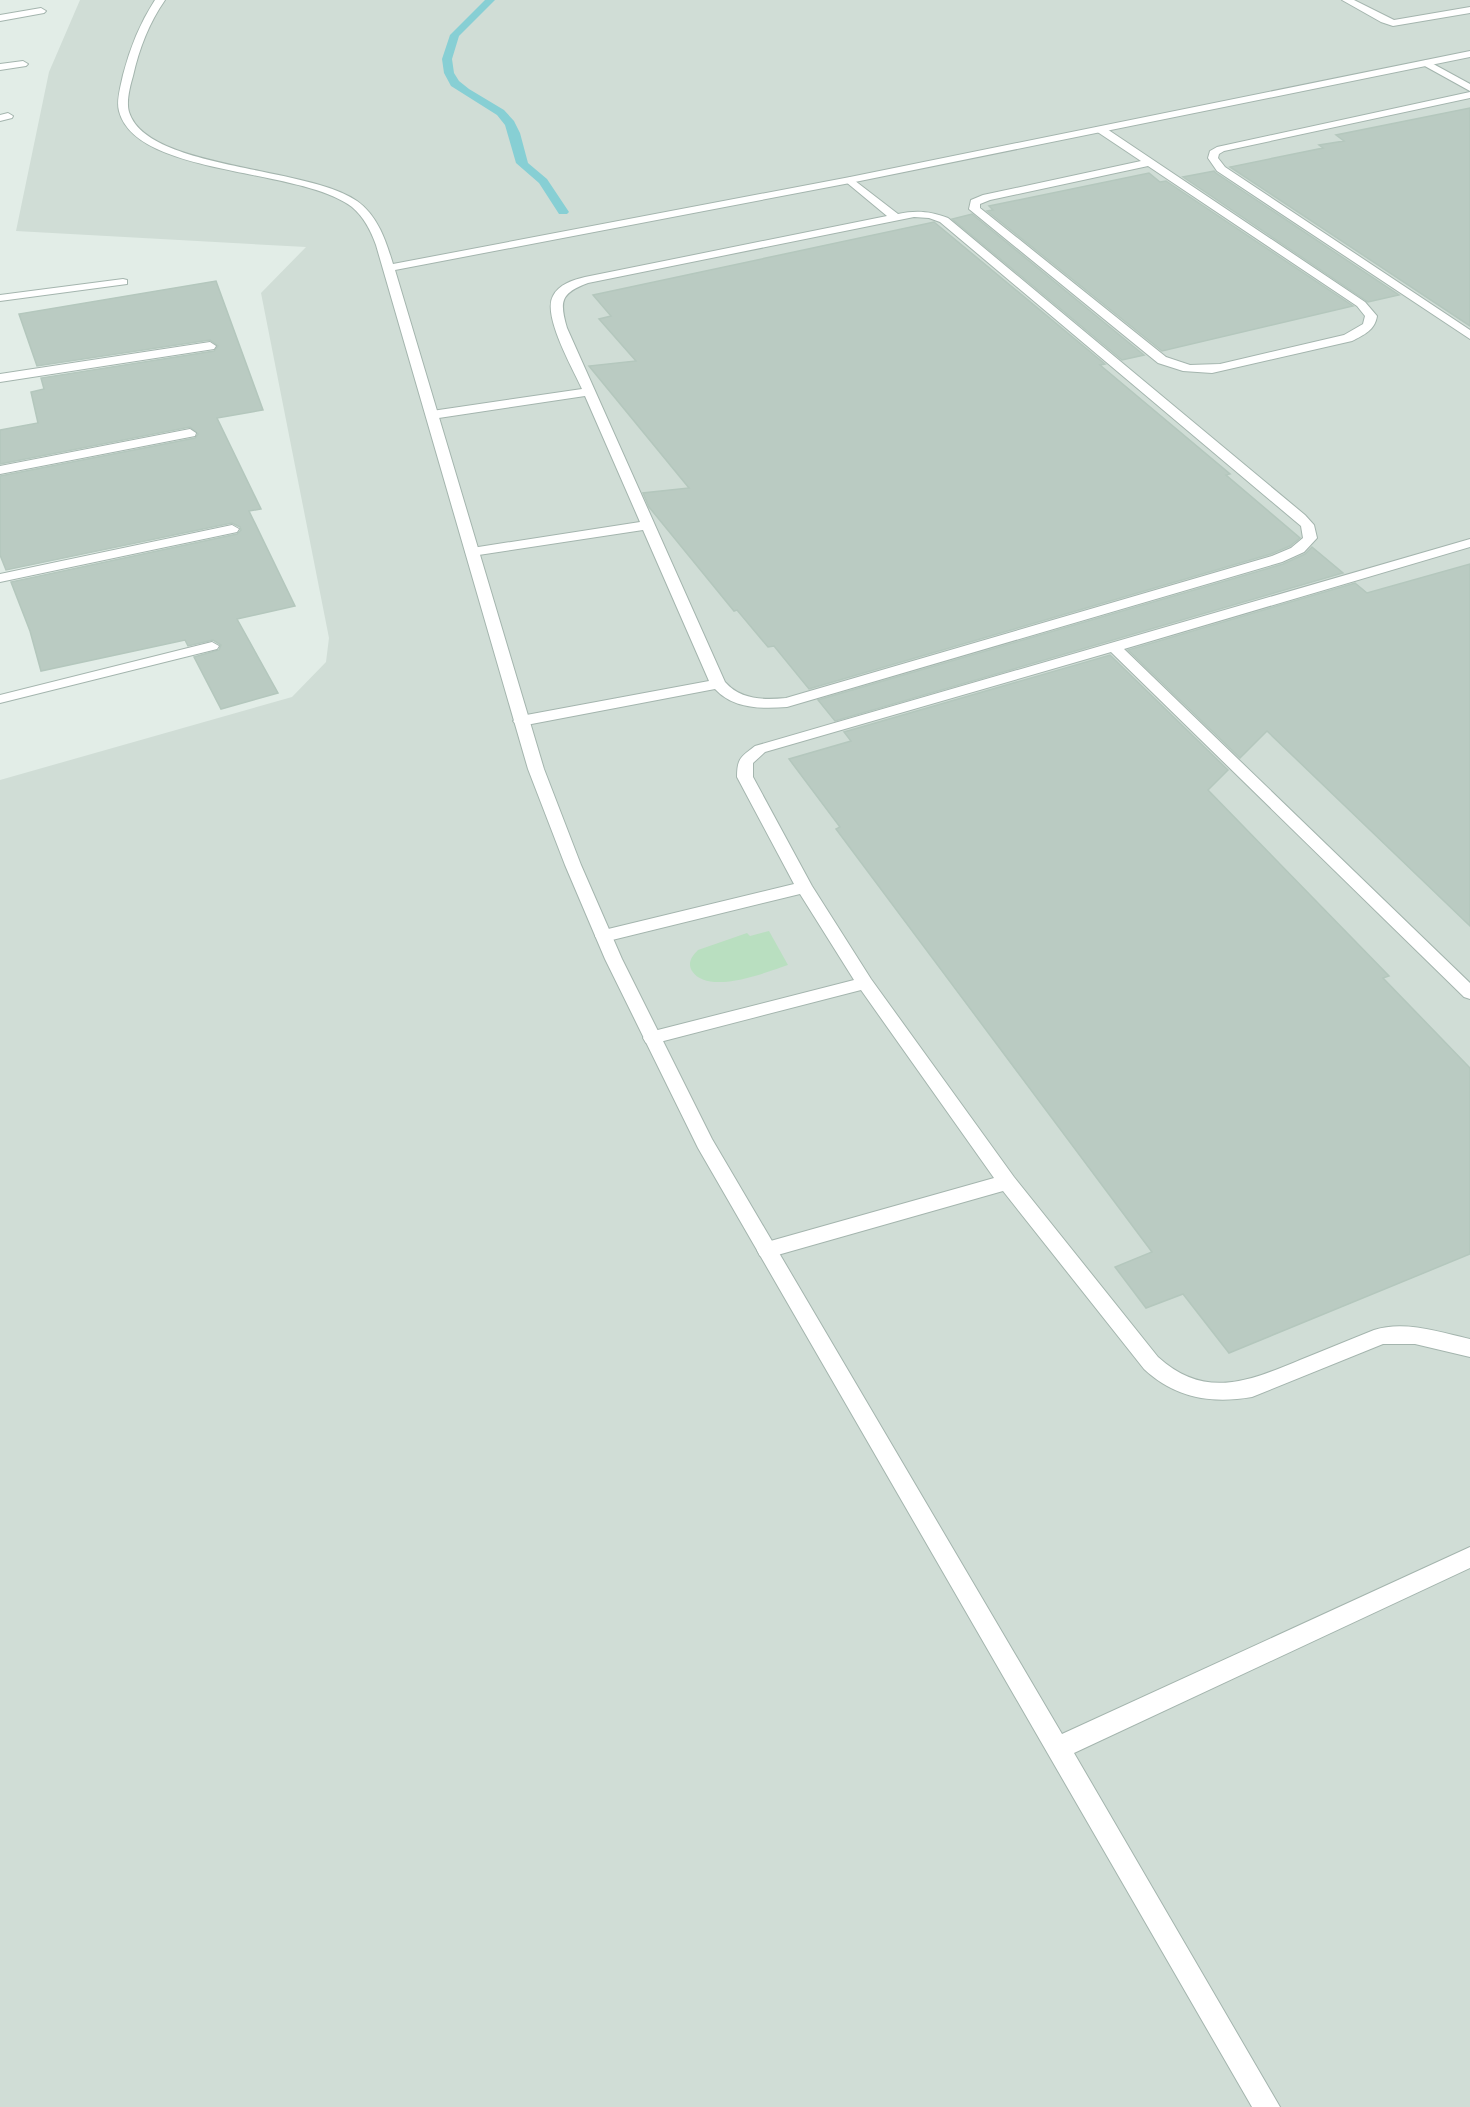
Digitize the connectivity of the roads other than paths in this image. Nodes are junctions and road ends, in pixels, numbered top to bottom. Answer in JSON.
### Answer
{"nodes":[{"id":1,"x":160,"y":0,"type":"edge"},
{"id":2,"x":1347,"y":0,"type":"edge"},
{"id":3,"x":1470,"y":10,"type":"edge"},
{"id":4,"x":41,"y":11,"type":"dead end"},
{"id":5,"x":0,"y":18,"type":"edge"},
{"id":6,"x":1470,"y":54,"type":"edge"},
{"id":7,"x":1426,"y":63,"type":"junction"},
{"id":8,"x":23,"y":64,"type":"dead end"},
{"id":9,"x":0,"y":67,"type":"edge"},
{"id":10,"x":1470,"y":88,"type":"edge"},
{"id":11,"x":1470,"y":95,"type":"edge"},
{"id":12,"x":1100,"y":129,"type":"junction"},
{"id":13,"x":1151,"y":162,"type":"junction"},
{"id":14,"x":850,"y":180,"type":"junction"},
{"id":15,"x":895,"y":217,"type":"junction"},
{"id":16,"x":389,"y":268,"type":"junction"},
{"id":17,"x":123,"y":282,"type":"dead end"},
{"id":18,"x":0,"y":298,"type":"edge"},
{"id":19,"x":1470,"y":335,"type":"edge"},
{"id":20,"x":210,"y":346,"type":"dead end"},
{"id":21,"x":0,"y":378,"type":"edge"},
{"id":22,"x":589,"y":392,"type":"junction"},
{"id":23,"x":432,"y":415,"type":"junction"},
{"id":24,"x":190,"y":434,"type":"dead end"},
{"id":25,"x":0,"y":470,"type":"edge"},
{"id":26,"x":648,"y":525,"type":"junction"},
{"id":27,"x":232,"y":530,"type":"dead end"},
{"id":28,"x":1470,"y":543,"type":"edge"},
{"id":29,"x":472,"y":552,"type":"junction"},
{"id":30,"x":0,"y":578,"type":"edge"},
{"id":31,"x":212,"y":646,"type":"dead end"},
{"id":32,"x":1114,"y":647,"type":"junction"},
{"id":33,"x":718,"y":684,"type":"junction"},
{"id":34,"x":0,"y":698,"type":"edge"},
{"id":35,"x":521,"y":721,"type":"junction"},
{"id":36,"x":804,"y":887,"type":"junction"},
{"id":37,"x":604,"y":936,"type":"junction"},
{"id":38,"x":865,"y":983,"type":"junction"},
{"id":39,"x":1470,"y":993,"type":"edge"},
{"id":40,"x":652,"y":1038,"type":"junction"},
{"id":41,"x":1007,"y":1182,"type":"junction"},
{"id":42,"x":767,"y":1250,"type":"junction"},
{"id":43,"x":1470,"y":1348,"type":"edge"},
{"id":44,"x":1470,"y":1557,"type":"edge"},
{"id":45,"x":1058,"y":1748,"type":"junction"},
{"id":46,"x":1267,"y":2107,"type":"edge"}],
"edges":[{"from":1,"to":16,"type":"street"},
{"from":2,"to":3,"type":"street"},
{"from":4,"to":5,"type":"street"},
{"from":6,"to":7,"type":"street"},
{"from":7,"to":10,"type":"street"},
{"from":7,"to":12,"type":"street"},
{"from":8,"to":9,"type":"street"},
{"from":11,"to":19,"type":"street"},
{"from":12,"to":13,"type":"street"},
{"from":12,"to":14,"type":"street"},
{"from":13,"to":13,"type":"street"},
{"from":14,"to":15,"type":"street"},
{"from":14,"to":16,"type":"street"},
{"from":15,"to":22,"type":"street"},
{"from":15,"to":33,"type":"street"},
{"from":16,"to":23,"type":"street"},
{"from":17,"to":18,"type":"street"},
{"from":20,"to":21,"type":"street"},
{"from":22,"to":23,"type":"street"},
{"from":22,"to":26,"type":"street"},
{"from":23,"to":29,"type":"street"},
{"from":24,"to":25,"type":"street"},
{"from":26,"to":29,"type":"street"},
{"from":26,"to":33,"type":"street"},
{"from":27,"to":30,"type":"street"},
{"from":28,"to":32,"type":"street"},
{"from":29,"to":35,"type":"street"},
{"from":31,"to":34,"type":"street"},
{"from":32,"to":36,"type":"street"},
{"from":32,"to":39,"type":"street"},
{"from":33,"to":35,"type":"street"},
{"from":35,"to":37,"type":"street"},
{"from":36,"to":37,"type":"street"},
{"from":36,"to":38,"type":"street"},
{"from":37,"to":40,"type":"street"},
{"from":38,"to":40,"type":"street"},
{"from":38,"to":41,"type":"street"},
{"from":40,"to":42,"type":"street"},
{"from":41,"to":42,"type":"street"},
{"from":41,"to":43,"type":"street"},
{"from":42,"to":45,"type":"street"},
{"from":44,"to":45,"type":"street"},
{"from":45,"to":46,"type":"street"}]}
